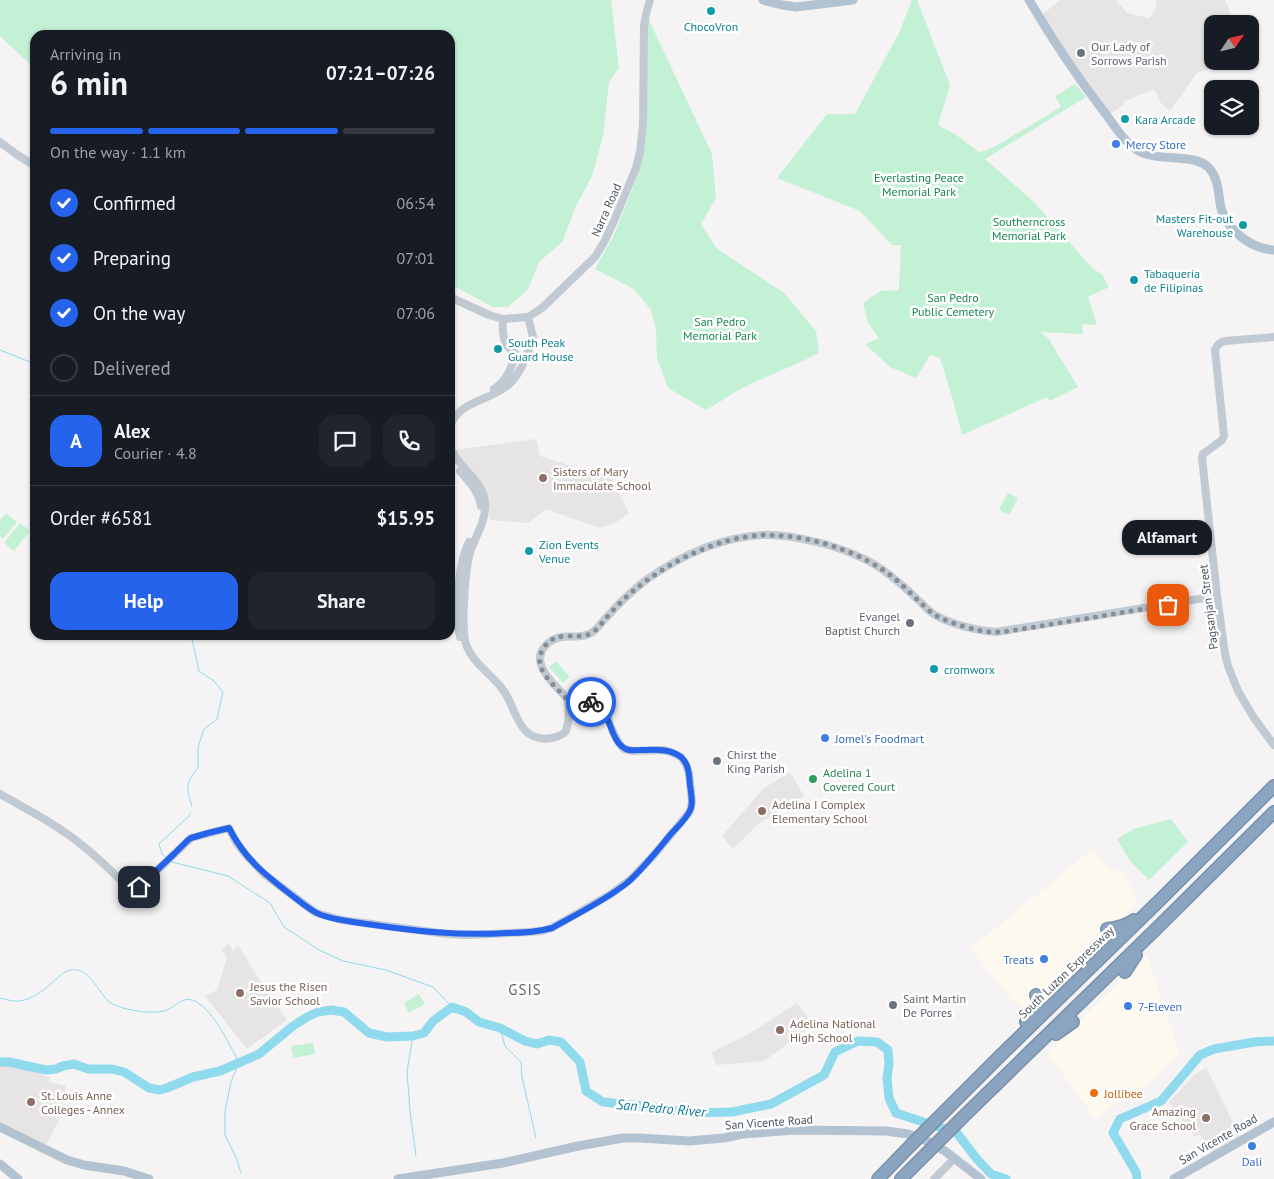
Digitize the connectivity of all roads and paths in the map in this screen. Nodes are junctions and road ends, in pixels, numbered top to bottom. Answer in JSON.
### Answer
{"nodes":[{"id":1,"x":650,"y":0,"type":"edge"},
{"id":2,"x":763,"y":0,"type":"edge"},
{"id":3,"x":853,"y":0,"type":"edge"},
{"id":4,"x":1029,"y":0,"type":"edge"},
{"id":5,"x":0,"y":142,"type":"edge"},
{"id":6,"x":30,"y":163,"type":"edge"},
{"id":7,"x":1274,"y":250,"type":"edge"},
{"id":8,"x":455,"y":299,"type":"edge"},
{"id":9,"x":528,"y":317,"type":"junction"},
{"id":10,"x":503,"y":319,"type":"junction"},
{"id":11,"x":1274,"y":337,"type":"edge"},
{"id":12,"x":529,"y":348,"type":"junction"},
{"id":13,"x":516,"y":354,"type":"junction"},
{"id":14,"x":455,"y":410,"type":"edge"},
{"id":15,"x":455,"y":416,"type":"edge"},
{"id":16,"x":455,"y":457,"type":"edge"},
{"id":17,"x":455,"y":464,"type":"edge"},
{"id":18,"x":1217,"y":596,"type":"junction"},
{"id":19,"x":508,"y":697,"type":"junction"},
{"id":20,"x":567,"y":699,"type":"junction"},
{"id":21,"x":1274,"y":745,"type":"edge"},
{"id":22,"x":1274,"y":786,"type":"edge"},
{"id":23,"x":0,"y":794,"type":"edge"},
{"id":24,"x":1274,"y":812,"type":"edge"},
{"id":25,"x":1161,"y":899,"type":"junction"},
{"id":26,"x":1157,"y":928,"type":"junction"},
{"id":27,"x":1107,"y":929,"type":"dead end"},
{"id":28,"x":1125,"y":972,"type":"dead end"},
{"id":29,"x":1036,"y":995,"type":"dead end"},
{"id":30,"x":1073,"y":1022,"type":"dead end"},
{"id":31,"x":1000,"y":1056,"type":"junction"},
{"id":32,"x":1012,"y":1069,"type":"junction"},
{"id":33,"x":1274,"y":1122,"type":"edge"},
{"id":34,"x":0,"y":1127,"type":"edge"},
{"id":35,"x":955,"y":1158,"type":"junction"},
{"id":36,"x":0,"y":1164,"type":"edge"},
{"id":37,"x":18,"y":1179,"type":"edge"},
{"id":38,"x":149,"y":1179,"type":"edge"},
{"id":39,"x":398,"y":1179,"type":"edge"},
{"id":40,"x":878,"y":1179,"type":"edge"},
{"id":41,"x":901,"y":1179,"type":"edge"},
{"id":42,"x":934,"y":1179,"type":"edge"},
{"id":43,"x":982,"y":1179,"type":"edge"},
{"id":44,"x":1174,"y":1179,"type":"edge"}],
"edges":[{"from":1,"to":9,"type":"street","name":"Narra Road"},
{"from":2,"to":3,"type":"main road"},
{"from":4,"to":7,"type":"main road"},
{"from":5,"to":6,"type":"street"},
{"from":8,"to":10,"type":"street"},
{"from":9,"to":10,"type":"street"},
{"from":9,"to":12,"type":"street"},
{"from":10,"to":13,"type":"street"},
{"from":11,"to":18,"type":"street","name":"Pagsanjan Street"},
{"from":12,"to":13,"type":"street"},
{"from":12,"to":15,"type":"street"},
{"from":13,"to":14,"type":"street"},
{"from":16,"to":19,"type":"street"},
{"from":17,"to":19,"type":"street"},
{"from":18,"to":20,"type":"street"},
{"from":18,"to":21,"type":"street","name":"Pagsanjan Street"},
{"from":19,"to":20,"type":"street"},
{"from":20,"to":23,"type":"street"},
{"from":22,"to":25,"type":"highway","name":"South Luzon Expressway"},
{"from":24,"to":26,"type":"highway"},
{"from":25,"to":27,"type":"highway"},
{"from":25,"to":31,"type":"highway","name":"South Luzon Expressway"},
{"from":26,"to":28,"type":"highway"},
{"from":26,"to":32,"type":"highway"},
{"from":29,"to":31,"type":"highway"},
{"from":30,"to":32,"type":"highway"},
{"from":31,"to":40,"type":"highway","name":"South Luzon Expressway","bridge":true},
{"from":32,"to":41,"type":"highway","bridge":true},
{"from":33,"to":44,"type":"main road","name":"San Vicente Road"},
{"from":34,"to":38,"type":"main road"},
{"from":35,"to":39,"type":"main road","name":"San Vicente Road"},
{"from":35,"to":42,"type":"street"},
{"from":35,"to":43,"type":"main road","name":"San Vicente Road"},
{"from":36,"to":37,"type":"main road"}]}
